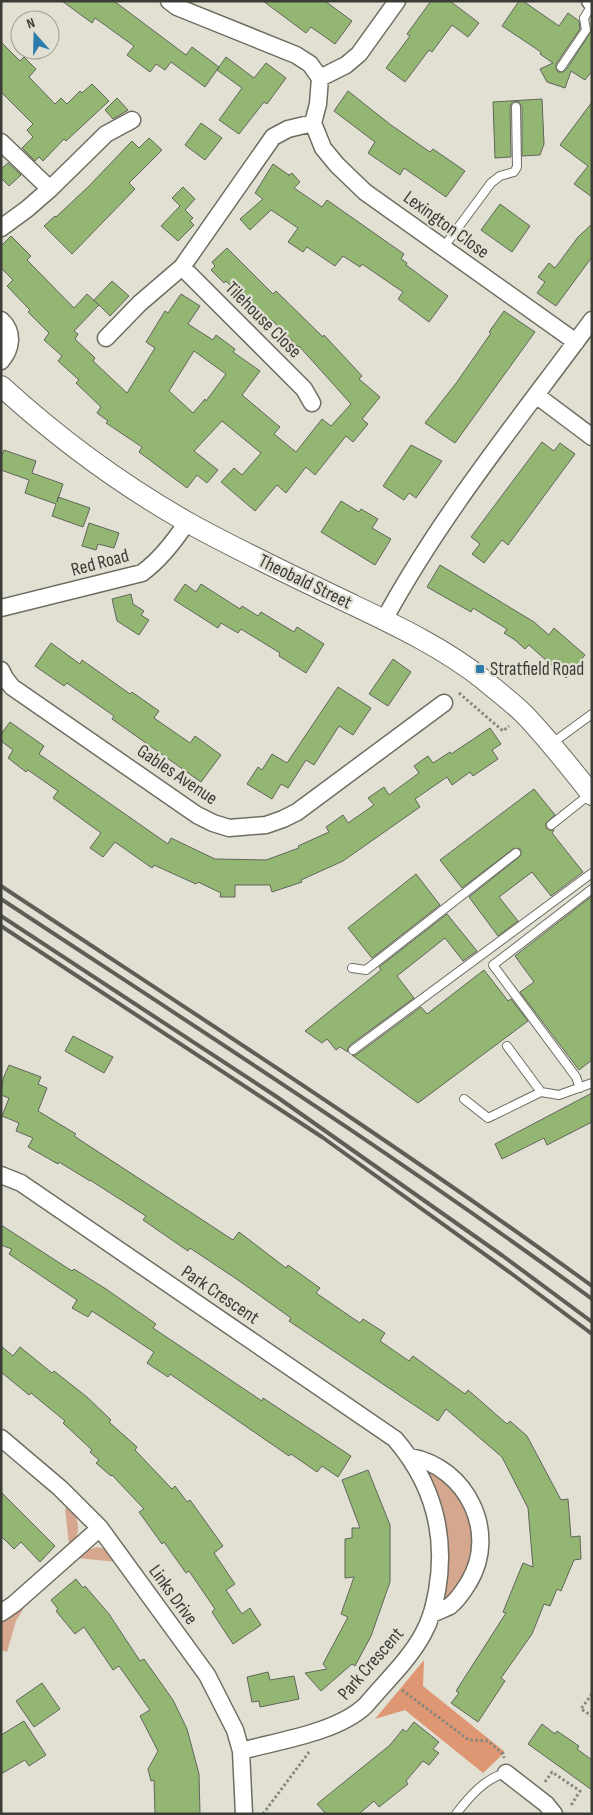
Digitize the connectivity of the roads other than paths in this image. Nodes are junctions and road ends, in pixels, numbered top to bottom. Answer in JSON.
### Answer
{"nodes":[{"id":1,"x":168,"y":1,"type":"edge"},
{"id":2,"x":397,"y":1,"type":"edge"},
{"id":3,"x":591,"y":3,"type":"edge"},
{"id":4,"x":561,"y":67,"type":"dead end"},
{"id":5,"x":320,"y":78,"type":"junction"},
{"id":6,"x":516,"y":107,"type":"dead end"},
{"id":7,"x":132,"y":120,"type":"dead end"},
{"id":8,"x":313,"y":122,"type":"junction"},
{"id":9,"x":1,"y":142,"type":"edge"},
{"id":10,"x":50,"y":189,"type":"junction"},
{"id":11,"x":1,"y":228,"type":"edge"},
{"id":12,"x":443,"y":248,"type":"junction"},
{"id":13,"x":182,"y":267,"type":"junction"},
{"id":14,"x":1,"y":320,"type":"edge"},
{"id":15,"x":592,"y":320,"type":"edge"},
{"id":16,"x":106,"y":338,"type":"dead end"},
{"id":17,"x":576,"y":342,"type":"junction"},
{"id":18,"x":1,"y":361,"type":"edge"},
{"id":19,"x":1,"y":386,"type":"edge"},
{"id":20,"x":536,"y":395,"type":"junction"},
{"id":21,"x":312,"y":404,"type":"dead end"},
{"id":22,"x":592,"y":437,"type":"edge"},
{"id":23,"x":187,"y":522,"type":"junction"},
{"id":24,"x":1,"y":608,"type":"edge"},
{"id":25,"x":384,"y":620,"type":"junction"},
{"id":26,"x":1,"y":670,"type":"edge"},
{"id":27,"x":444,"y":703,"type":"road end"},
{"id":28,"x":592,"y":714,"type":"edge"},
{"id":29,"x":550,"y":744,"type":"junction"},
{"id":30,"x":591,"y":794,"type":"edge"},
{"id":31,"x":550,"y":825,"type":"dead end"},
{"id":32,"x":516,"y":853,"type":"dead end"},
{"id":33,"x":592,"y":873,"type":"edge"},
{"id":34,"x":592,"y":889,"type":"edge"},
{"id":35,"x":352,"y":968,"type":"dead end"},
{"id":36,"x":507,"y":1046,"type":"dead end"},
{"id":37,"x":353,"y":1050,"type":"dead end"},
{"id":38,"x":592,"y":1083,"type":"edge"},
{"id":39,"x":580,"y":1088,"type":"junction"},
{"id":40,"x":541,"y":1092,"type":"junction"},
{"id":41,"x":464,"y":1099,"type":"dead end"},
{"id":42,"x":1,"y":1175,"type":"edge"},
{"id":43,"x":1,"y":1438,"type":"edge"},
{"id":44,"x":410,"y":1457,"type":"junction"},
{"id":45,"x":100,"y":1528,"type":"junction"},
{"id":46,"x":1,"y":1613,"type":"edge"},
{"id":47,"x":432,"y":1614,"type":"junction"},
{"id":48,"x":241,"y":1751,"type":"junction"},
{"id":49,"x":506,"y":1773,"type":"joint"},
{"id":50,"x":561,"y":1812,"type":"edge"},
{"id":51,"x":244,"y":1814,"type":"edge"},
{"id":52,"x":456,"y":1814,"type":"edge"}],
"edges":[{"from":1,"to":5,"type":"street"},
{"from":2,"to":5,"type":"street"},
{"from":3,"to":4,"type":"lane"},
{"from":5,"to":8,"type":"street"},
{"from":6,"to":12,"type":"lane"},
{"from":7,"to":10,"type":"street"},
{"from":8,"to":12,"type":"street","name":"Lexington Close"},
{"from":8,"to":13,"type":"street"},
{"from":9,"to":10,"type":"street"},
{"from":10,"to":11,"type":"street"},
{"from":12,"to":17,"type":"street","name":"Lexington Close"},
{"from":13,"to":16,"type":"street"},
{"from":13,"to":21,"type":"street","name":"Tilehouse Close"},
{"from":14,"to":18,"type":"street"},
{"from":15,"to":17,"type":"street"},
{"from":17,"to":20,"type":"street"},
{"from":19,"to":23,"type":"street","name":"Theobald Street"},
{"from":20,"to":22,"type":"street"},
{"from":20,"to":25,"type":"street"},
{"from":23,"to":24,"type":"street","name":"Red Road"},
{"from":23,"to":25,"type":"street","name":"Theobald Street"},
{"from":25,"to":29,"type":"street","name":"Theobald Street"},
{"from":26,"to":27,"type":"street","name":"Gables Avenue"},
{"from":28,"to":29,"type":"lane"},
{"from":29,"to":30,"type":"street","name":"Theobald Street"},
{"from":30,"to":31,"type":"lane"},
{"from":32,"to":35,"type":"lane"},
{"from":33,"to":37,"type":"lane"},
{"from":34,"to":39,"type":"lane"},
{"from":36,"to":40,"type":"lane"},
{"from":38,"to":39,"type":"lane"},
{"from":39,"to":40,"type":"lane"},
{"from":40,"to":41,"type":"lane"},
{"from":42,"to":44,"type":"street","name":"Park Crescent"},
{"from":43,"to":45,"type":"street","name":"Links Drive"},
{"from":44,"to":47,"type":"street","name":"Park Crescent"},
{"from":44,"to":47,"type":"street"},
{"from":45,"to":46,"type":"street"},
{"from":45,"to":48,"type":"street","name":"Links Drive"},
{"from":47,"to":48,"type":"street","name":"Park Crescent"},
{"from":48,"to":51,"type":"street","name":"Links Drive"},
{"from":49,"to":50,"type":"street"},
{"from":49,"to":52,"type":"lane"}]}
